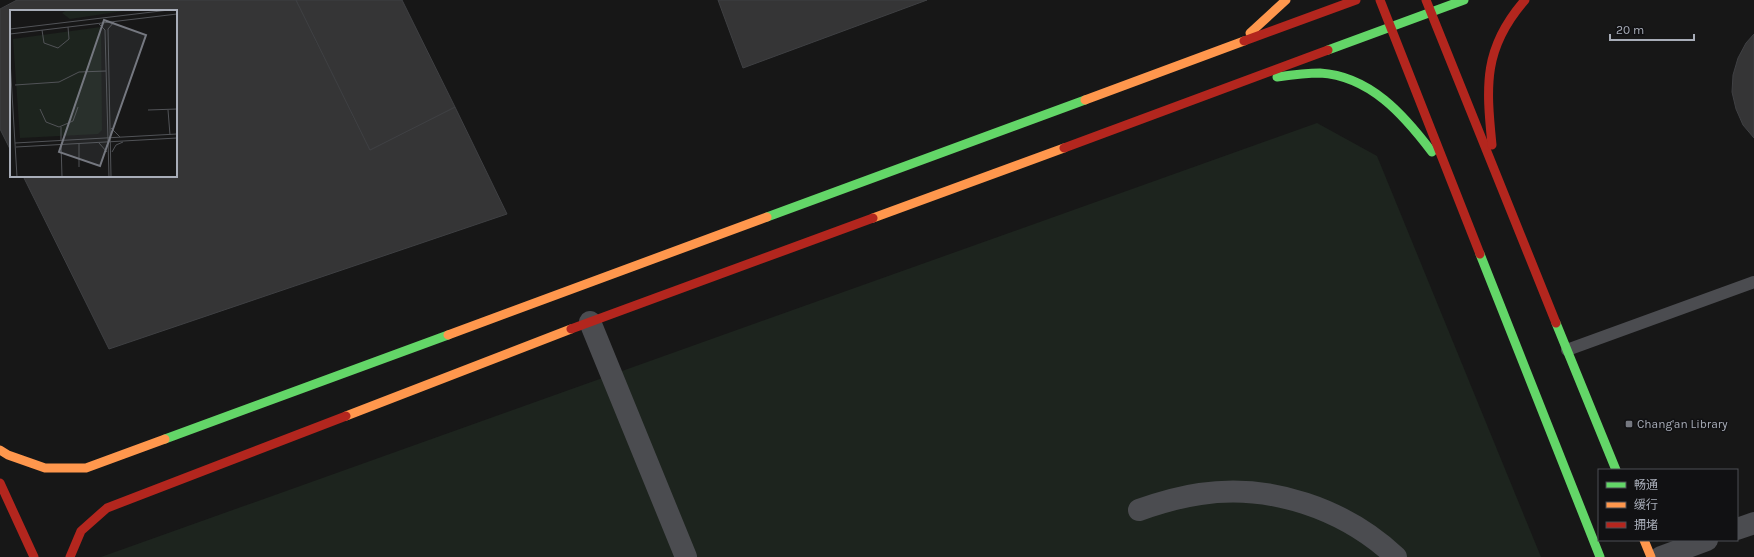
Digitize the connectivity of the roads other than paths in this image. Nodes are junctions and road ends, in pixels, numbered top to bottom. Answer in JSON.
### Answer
{"nodes":[{"id":1,"x":1286,"y":0,"type":"edge"},
{"id":2,"x":1356,"y":0,"type":"edge"},
{"id":3,"x":1380,"y":0,"type":"edge"},
{"id":4,"x":1426,"y":0,"type":"edge"},
{"id":5,"x":1464,"y":0,"type":"edge"},
{"id":6,"x":1524,"y":0,"type":"edge"},
{"id":7,"x":1431,"y":12,"type":"junction"},
{"id":8,"x":1390,"y":27,"type":"junction"},
{"id":9,"x":1240,"y":41,"type":"junction"},
{"id":10,"x":1244,"y":80,"type":"junction"},
{"id":11,"x":1495,"y":172,"type":"junction"},
{"id":12,"x":1449,"y":175,"type":"junction"},
{"id":13,"x":1754,"y":282,"type":"edge"},
{"id":14,"x":590,"y":322,"type":"junction"},
{"id":15,"x":1567,"y":350,"type":"junction"},
{"id":16,"x":0,"y":450,"type":"edge"},
{"id":17,"x":1616,"y":469,"type":"edge"},
{"id":18,"x":0,"y":483,"type":"edge"},
{"id":19,"x":1139,"y":510,"type":"dead end"},
{"id":20,"x":1754,"y":523,"type":"edge"},
{"id":21,"x":1738,"y":529,"type":"edge"},
{"id":22,"x":1644,"y":541,"type":"edge"},
{"id":23,"x":1704,"y":541,"type":"edge"},
{"id":24,"x":34,"y":557,"type":"edge"},
{"id":25,"x":70,"y":557,"type":"edge"},
{"id":26,"x":686,"y":557,"type":"edge"},
{"id":27,"x":1396,"y":557,"type":"edge"},
{"id":28,"x":1600,"y":557,"type":"edge"},
{"id":29,"x":1651,"y":557,"type":"edge"},
{"id":30,"x":1660,"y":557,"type":"edge"}],
"edges":[{"from":1,"to":9,"type":"street"},
{"from":2,"to":9,"type":"street"},
{"from":3,"to":8,"type":"street"},
{"from":4,"to":7,"type":"street"},
{"from":5,"to":7,"type":"street"},
{"from":6,"to":11,"type":"street"},
{"from":7,"to":8,"type":"street"},
{"from":7,"to":11,"type":"street"},
{"from":8,"to":10,"type":"street"},
{"from":8,"to":12,"type":"street"},
{"from":9,"to":16,"type":"street"},
{"from":10,"to":12,"type":"street"},
{"from":10,"to":14,"type":"street"},
{"from":11,"to":15,"type":"street"},
{"from":12,"to":28,"type":"street"},
{"from":13,"to":15,"type":"lane"},
{"from":14,"to":25,"type":"street"},
{"from":14,"to":26,"type":"street"},
{"from":15,"to":17,"type":"street"},
{"from":18,"to":24,"type":"street"},
{"from":19,"to":27,"type":"street"},
{"from":20,"to":21,"type":"street"},
{"from":22,"to":29,"type":"street"},
{"from":23,"to":30,"type":"street"}]}
